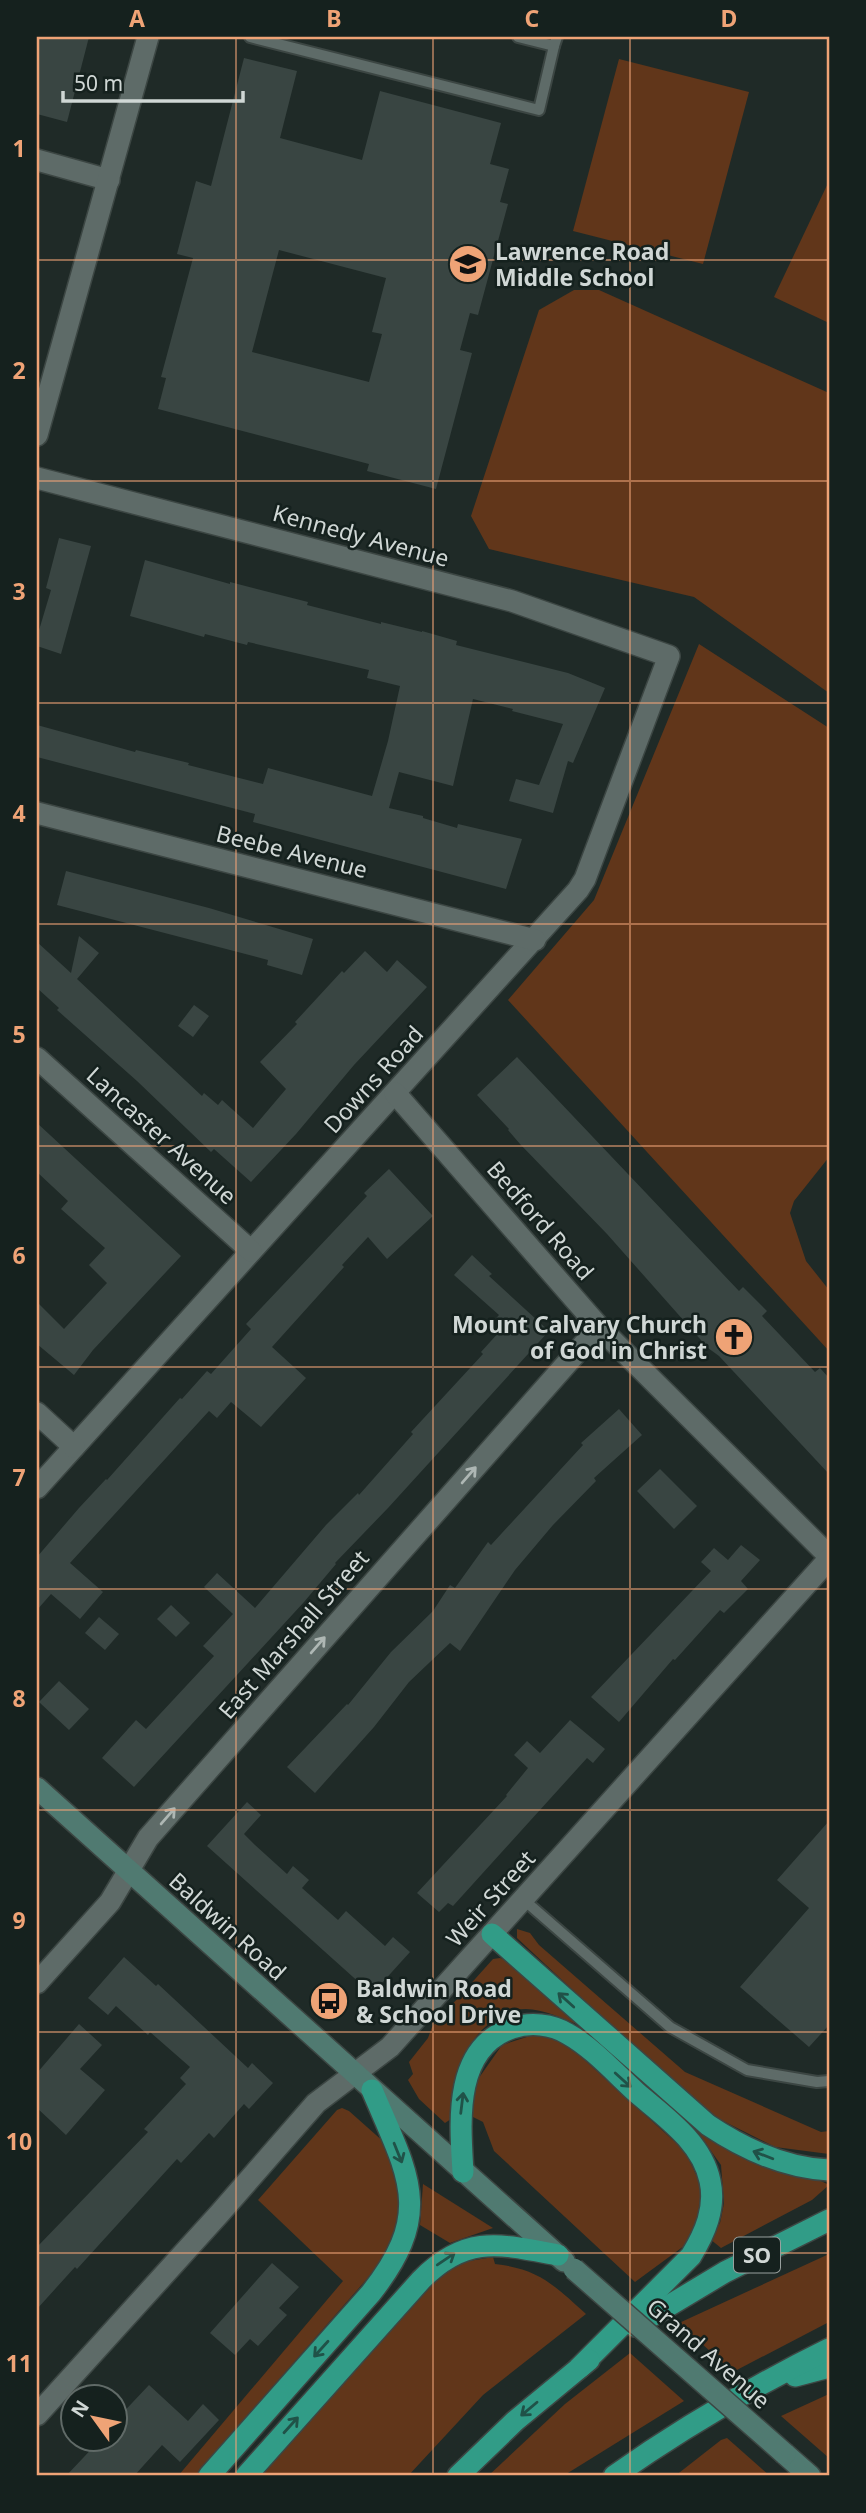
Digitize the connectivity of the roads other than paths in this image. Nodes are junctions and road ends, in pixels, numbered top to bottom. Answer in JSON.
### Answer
{"nodes":[{"id":1,"x":148,"y":37,"type":"edge"},
{"id":2,"x":250,"y":37,"type":"edge"},
{"id":3,"x":519,"y":37,"type":"edge"},
{"id":4,"x":556,"y":41,"type":"edge"},
{"id":5,"x":37,"y":160,"type":"edge"},
{"id":6,"x":109,"y":180,"type":"junction"},
{"id":7,"x":37,"y":435,"type":"edge"},
{"id":8,"x":37,"y":478,"type":"edge"},
{"id":9,"x":668,"y":656,"type":"joint"},
{"id":10,"x":37,"y":813,"type":"edge"},
{"id":11,"x":535,"y":940,"type":"junction"},
{"id":12,"x":37,"y":1058,"type":"edge"},
{"id":13,"x":395,"y":1093,"type":"junction"},
{"id":14,"x":251,"y":1251,"type":"junction"},
{"id":15,"x":599,"y":1327,"type":"junction"},
{"id":16,"x":37,"y":1413,"type":"edge"},
{"id":17,"x":74,"y":1447,"type":"junction"},
{"id":18,"x":37,"y":1488,"type":"edge"},
{"id":19,"x":829,"y":1558,"type":"edge"},
{"id":20,"x":37,"y":1788,"type":"edge"},
{"id":21,"x":127,"y":1871,"type":"junction"},
{"id":22,"x":524,"y":1900,"type":"junction"},
{"id":23,"x":492,"y":1934,"type":"junction"},
{"id":24,"x":37,"y":1983,"type":"edge"},
{"id":25,"x":353,"y":2073,"type":"junction"},
{"id":26,"x":829,"y":2081,"type":"edge"},
{"id":27,"x":372,"y":2090,"type":"junction"},
{"id":28,"x":829,"y":2170,"type":"edge"},
{"id":29,"x":463,"y":2172,"type":"junction"},
{"id":30,"x":829,"y":2220,"type":"edge"},
{"id":31,"x":566,"y":2262,"type":"junction"},
{"id":32,"x":829,"y":2349,"type":"edge"},
{"id":33,"x":829,"y":2367,"type":"edge"},
{"id":34,"x":579,"y":2368,"type":"junction"},
{"id":35,"x":756,"y":2386,"type":"junction"},
{"id":36,"x":37,"y":2415,"type":"edge"},
{"id":37,"x":695,"y":2421,"type":"junction"},
{"id":38,"x":481,"y":2453,"type":"junction"},
{"id":39,"x":209,"y":2476,"type":"edge"},
{"id":40,"x":246,"y":2476,"type":"edge"},
{"id":41,"x":450,"y":2476,"type":"edge"},
{"id":42,"x":458,"y":2476,"type":"edge"},
{"id":43,"x":614,"y":2476,"type":"edge"},
{"id":44,"x":641,"y":2476,"type":"edge"},
{"id":45,"x":810,"y":2476,"type":"edge"}],
"edges":[{"from":1,"to":6,"type":"street"},
{"from":2,"to":4,"type":"lane"},
{"from":3,"to":4,"type":"lane"},
{"from":5,"to":6,"type":"street"},
{"from":6,"to":7,"type":"street"},
{"from":8,"to":9,"type":"street","name":"Kennedy Avenue"},
{"from":9,"to":11,"type":"street","name":"Downs Road"},
{"from":10,"to":11,"type":"street","name":"Beebe Avenue"},
{"from":11,"to":13,"type":"street","name":"Downs Road"},
{"from":12,"to":14,"type":"street","name":"Lancaster Avenue"},
{"from":13,"to":14,"type":"street","name":"Downs Road"},
{"from":13,"to":15,"type":"street","name":"Bedford Road"},
{"from":14,"to":17,"type":"street","name":"Downs Road"},
{"from":15,"to":19,"type":"street","name":"Bedford Road"},
{"from":21,"to":15,"type":"street","name":"East Marshall Street","one_way":true},
{"from":16,"to":17,"type":"street"},
{"from":17,"to":18,"type":"street","name":"Downs Road"},
{"from":19,"to":22,"type":"street","name":"Weir Street"},
{"from":20,"to":21,"type":"main road","name":"Baldwin Road"},
{"from":21,"to":24,"type":"street","name":"East Marshall Street"},
{"from":21,"to":25,"type":"main road","name":"Baldwin Road"},
{"from":22,"to":23,"type":"street","name":"Weir Street"},
{"from":22,"to":26,"type":"lane"},
{"from":23,"to":25,"type":"street","name":"Weir Street"},
{"from":28,"to":23,"type":"highway","one_way":true},
{"from":25,"to":27,"type":"main road","name":"Baldwin Road"},
{"from":25,"to":36,"type":"street","name":"Weir Street"},
{"from":27,"to":29,"type":"main road","name":"Baldwin Road"},
{"from":27,"to":39,"type":"highway","one_way":true},
{"from":29,"to":31,"type":"main road","name":"Baldwin Road"},
{"from":29,"to":34,"type":"highway","one_way":true},
{"from":30,"to":34,"type":"highway","number":"SO"},
{"from":40,"to":31,"type":"highway","one_way":true},
{"from":31,"to":45,"type":"main road","name":"Grand Avenue","bridge":true},
{"from":32,"to":35,"type":"highway"},
{"from":33,"to":35,"type":"highway"},
{"from":34,"to":38,"type":"highway","number":"SO","one_way":true},
{"from":35,"to":37,"type":"highway"},
{"from":37,"to":43,"type":"highway"},
{"from":37,"to":44,"type":"highway"},
{"from":38,"to":41,"type":"highway"},
{"from":38,"to":42,"type":"highway","number":"SO"}]}
